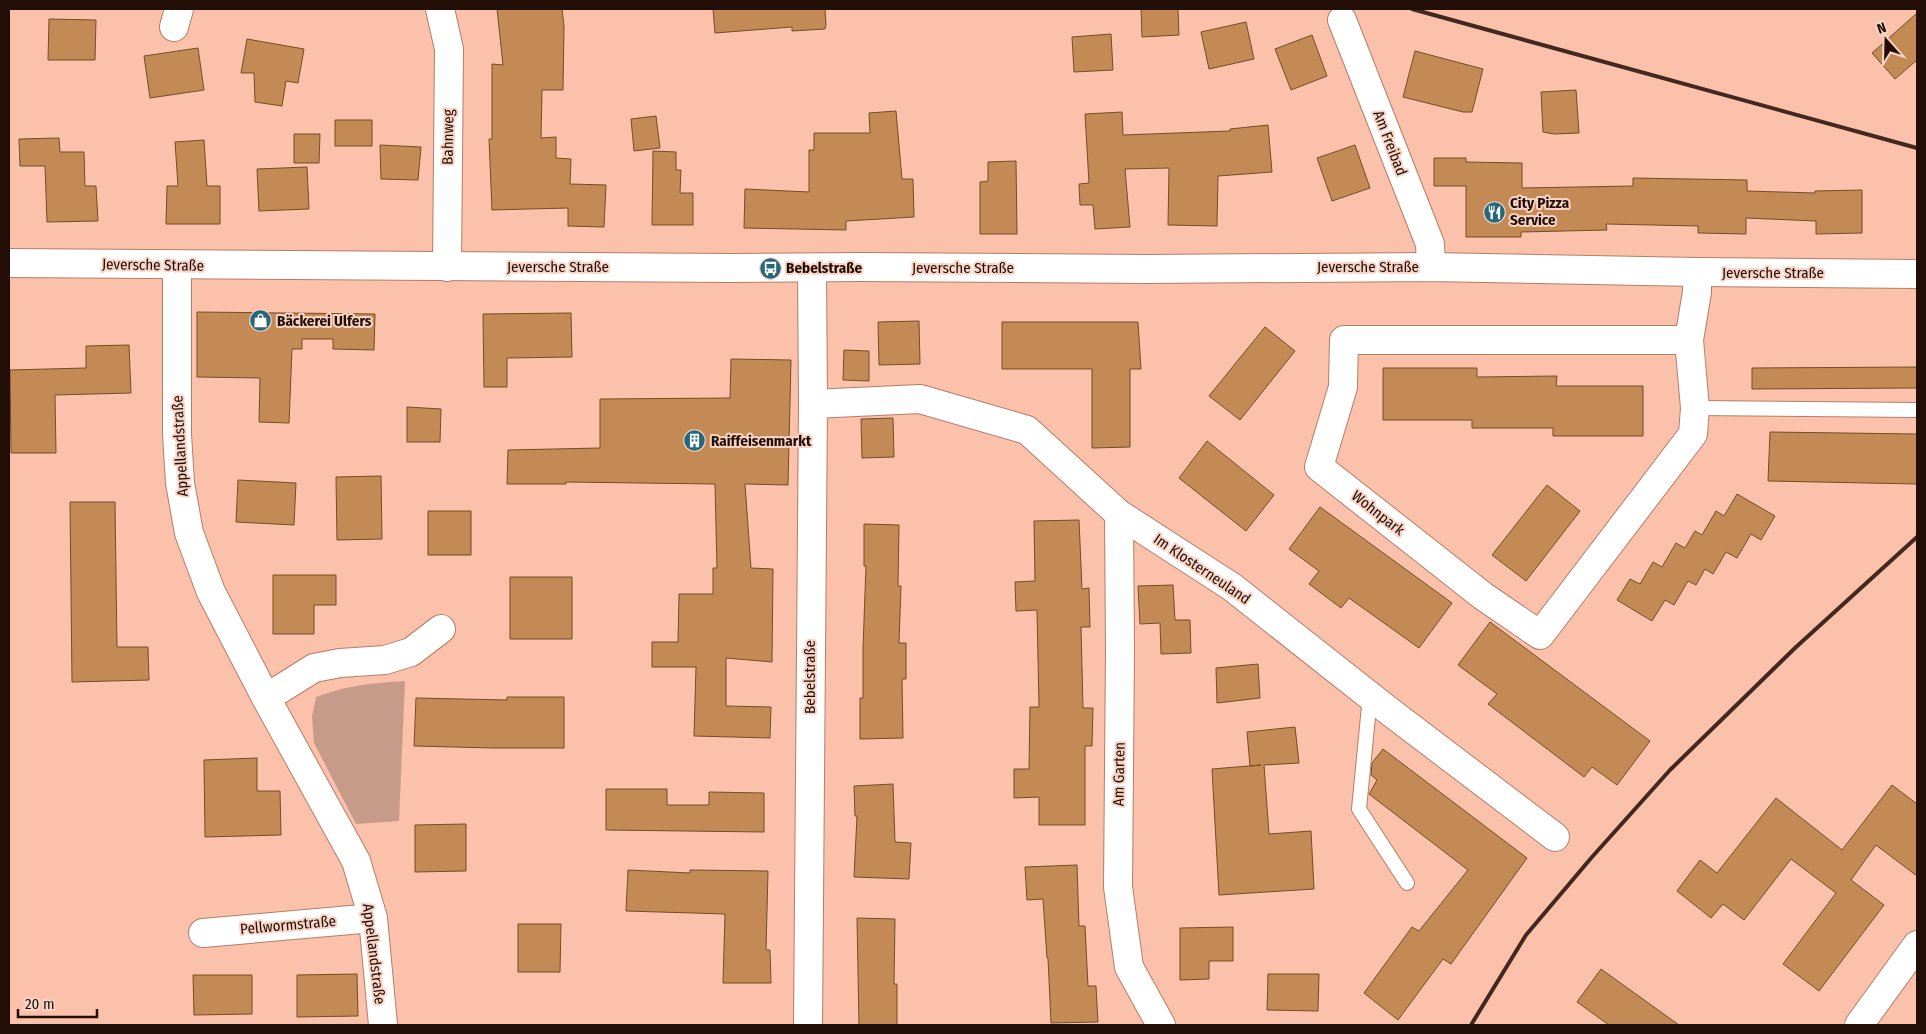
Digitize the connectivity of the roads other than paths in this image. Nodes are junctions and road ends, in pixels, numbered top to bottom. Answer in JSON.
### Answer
{"nodes":[{"id":1,"x":440,"y":9,"type":"edge"},
{"id":2,"x":1342,"y":20,"type":"dead end"},
{"id":3,"x":9,"y":263,"type":"edge"},
{"id":4,"x":177,"y":265,"type":"junction"},
{"id":5,"x":447,"y":267,"type":"junction"},
{"id":6,"x":1430,"y":267,"type":"junction"},
{"id":7,"x":812,"y":268,"type":"junction"},
{"id":8,"x":1697,"y":272,"type":"junction"},
{"id":9,"x":1917,"y":274,"type":"edge"},
{"id":10,"x":1689,"y":340,"type":"junction"},
{"id":11,"x":813,"y":404,"type":"junction"},
{"id":12,"x":1695,"y":408,"type":"junction"},
{"id":13,"x":1917,"y":410,"type":"edge"},
{"id":14,"x":1119,"y":514,"type":"junction"},
{"id":15,"x":441,"y":629,"type":"dead end"},
{"id":16,"x":1370,"y":696,"type":"junction"},
{"id":17,"x":266,"y":698,"type":"junction"},
{"id":18,"x":1555,"y":837,"type":"dead end"},
{"id":19,"x":1407,"y":883,"type":"dead end"},
{"id":20,"x":373,"y":918,"type":"junction"},
{"id":21,"x":203,"y":933,"type":"dead end"},
{"id":22,"x":1917,"y":945,"type":"edge"},
{"id":23,"x":383,"y":1025,"type":"edge"},
{"id":24,"x":808,"y":1025,"type":"edge"},
{"id":25,"x":1161,"y":1025,"type":"edge"},
{"id":26,"x":1859,"y":1025,"type":"edge"}],
"edges":[{"from":1,"to":5,"type":"street","name":"Bahnweg"},
{"from":2,"to":6,"type":"street","name":"Am Freibad"},
{"from":3,"to":4,"type":"street","name":"Jeversche Straße"},
{"from":4,"to":5,"type":"street","name":"Jeversche Straße"},
{"from":4,"to":17,"type":"street","name":"Appellandstraße"},
{"from":5,"to":7,"type":"street","name":"Jeversche Straße"},
{"from":6,"to":7,"type":"street","name":"Jeversche Straße"},
{"from":6,"to":8,"type":"street","name":"Jeversche Straße"},
{"from":7,"to":11,"type":"street","name":"Bebelstraße"},
{"from":8,"to":9,"type":"street","name":"Jeversche Straße"},
{"from":8,"to":10,"type":"street","name":"Wohnpark"},
{"from":10,"to":12,"type":"street","name":"Wohnpark"},
{"from":10,"to":12,"type":"street","name":"Wohnpark"},
{"from":11,"to":14,"type":"street","name":"Im Klosterneuland"},
{"from":11,"to":24,"type":"street","name":"Bebelstraße"},
{"from":12,"to":13,"type":"lane"},
{"from":14,"to":16,"type":"street","name":"Im Klosterneuland"},
{"from":14,"to":25,"type":"street","name":"Am Garten"},
{"from":15,"to":17,"type":"street"},
{"from":16,"to":18,"type":"street","name":"Im Klosterneuland"},
{"from":16,"to":19,"type":"lane"},
{"from":17,"to":20,"type":"street","name":"Appellandstraße"},
{"from":20,"to":21,"type":"street","name":"Pellwormstraße"},
{"from":20,"to":23,"type":"street","name":"Appellandstraße"},
{"from":22,"to":26,"type":"street"}]}
